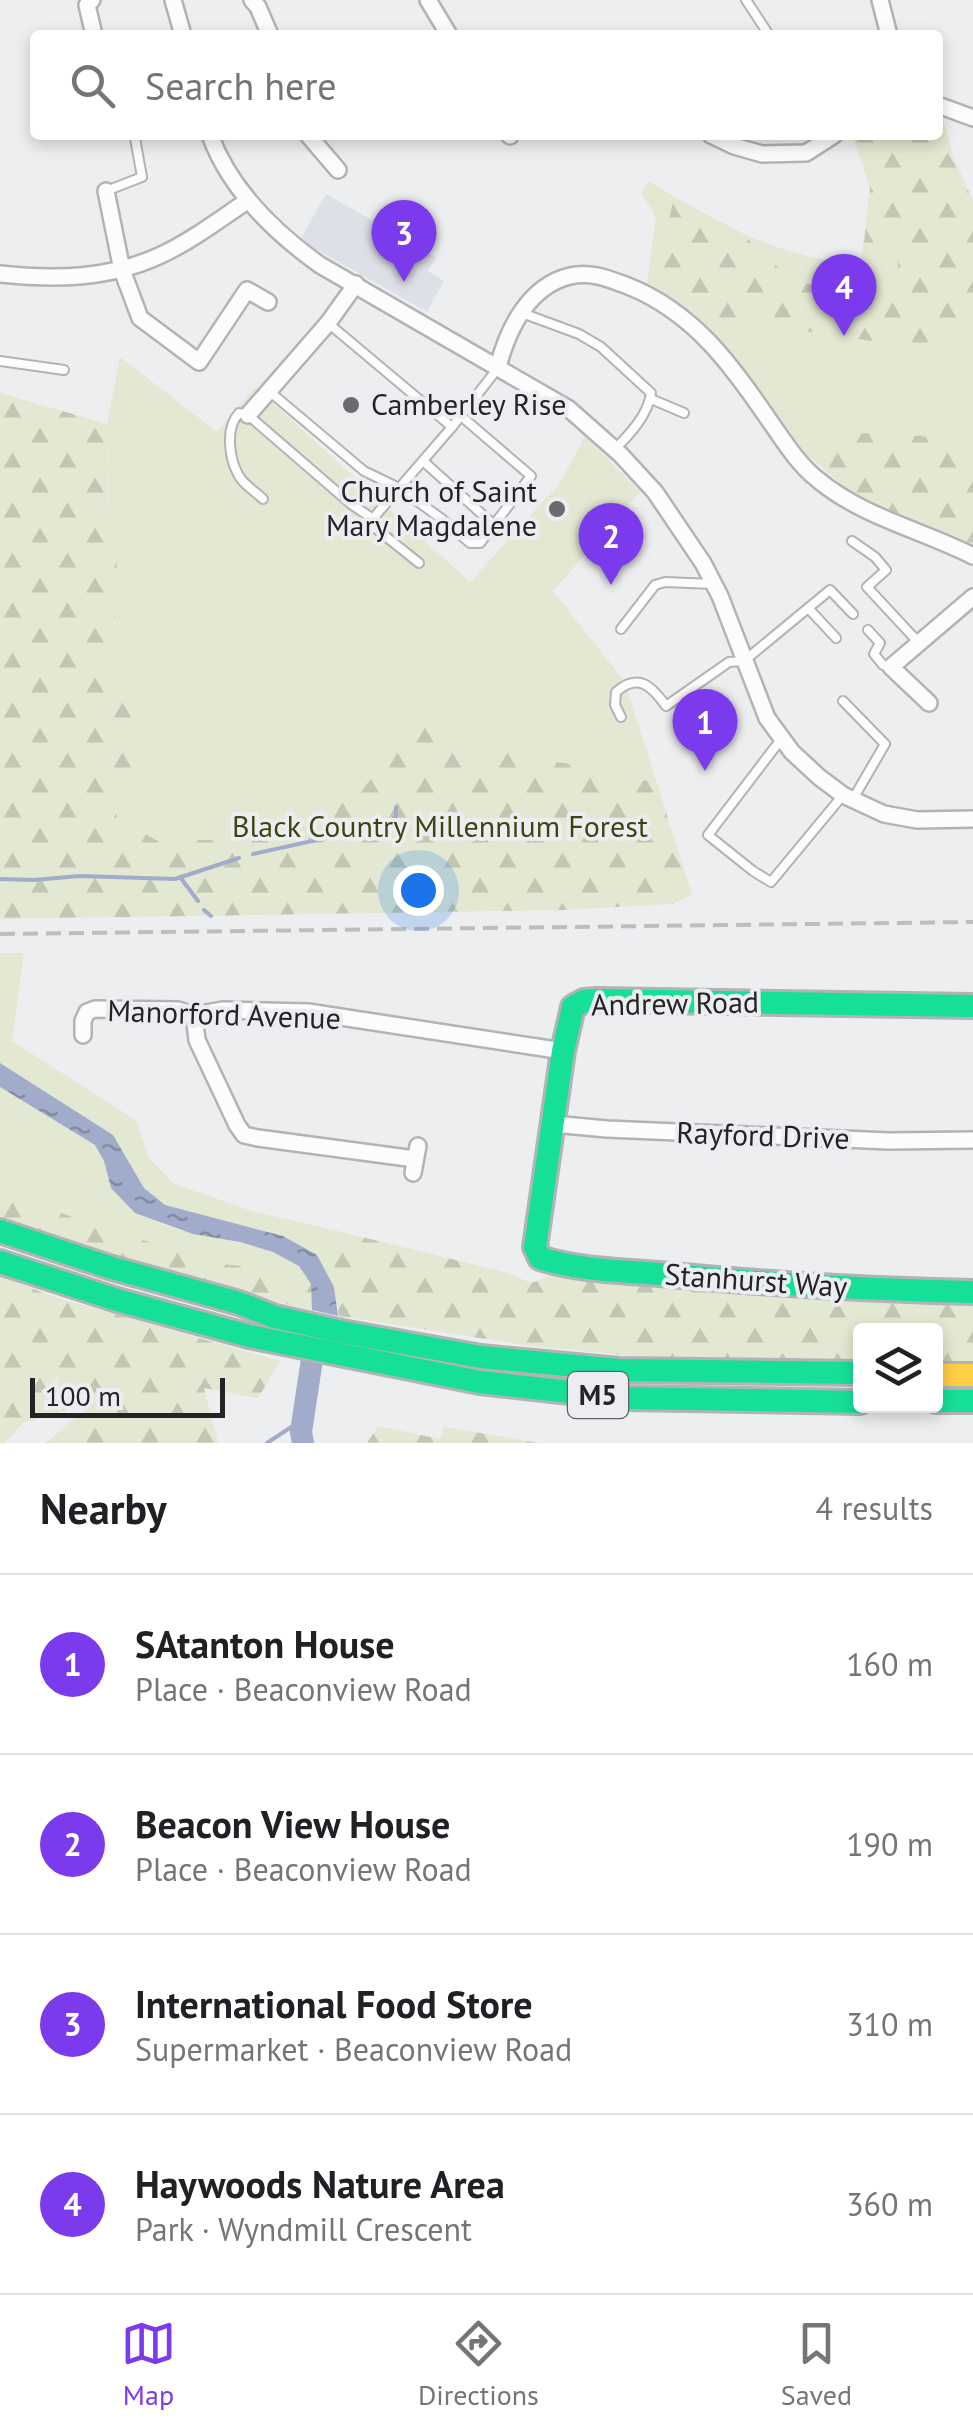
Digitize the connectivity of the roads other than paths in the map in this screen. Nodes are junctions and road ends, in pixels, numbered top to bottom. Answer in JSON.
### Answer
{"nodes":[{"id":1,"x":92,"y":0,"type":"edge"},
{"id":2,"x":173,"y":0,"type":"edge"},
{"id":3,"x":252,"y":0,"type":"edge"},
{"id":4,"x":428,"y":0,"type":"edge"},
{"id":5,"x":880,"y":0,"type":"edge"},
{"id":6,"x":746,"y":1,"type":"edge"},
{"id":7,"x":735,"y":8,"type":"dead end"},
{"id":8,"x":93,"y":30,"type":"edge"},
{"id":9,"x":182,"y":30,"type":"edge"},
{"id":10,"x":268,"y":30,"type":"edge"},
{"id":11,"x":446,"y":30,"type":"edge"},
{"id":12,"x":766,"y":30,"type":"edge"},
{"id":13,"x":888,"y":30,"type":"edge"},
{"id":14,"x":943,"y":106,"type":"edge"},
{"id":15,"x":973,"y":118,"type":"edge"},
{"id":16,"x":136,"y":140,"type":"edge"},
{"id":17,"x":213,"y":140,"type":"edge"},
{"id":18,"x":312,"y":140,"type":"edge"},
{"id":19,"x":721,"y":140,"type":"edge"},
{"id":20,"x":826,"y":140,"type":"edge"},
{"id":21,"x":338,"y":170,"type":"dead end"},
{"id":22,"x":106,"y":192,"type":"joint"},
{"id":23,"x":247,"y":202,"type":"junction"},
{"id":24,"x":122,"y":270,"type":"junction"},
{"id":25,"x":1,"y":280,"type":"edge"},
{"id":26,"x":356,"y":284,"type":"junction"},
{"id":27,"x":268,"y":302,"type":"dead end"},
{"id":28,"x":522,"y":312,"type":"junction"},
{"id":29,"x":328,"y":323,"type":"junction"},
{"id":30,"x":0,"y":361,"type":"edge"},
{"id":31,"x":498,"y":366,"type":"junction"},
{"id":32,"x":64,"y":370,"type":"dead end"},
{"id":33,"x":269,"y":392,"type":"junction"},
{"id":34,"x":651,"y":399,"type":"junction"},
{"id":35,"x":684,"y":413,"type":"dead end"},
{"id":36,"x":248,"y":416,"type":"junction"},
{"id":37,"x":460,"y":416,"type":"junction"},
{"id":38,"x":452,"y":427,"type":"junction"},
{"id":39,"x":614,"y":449,"type":"junction"},
{"id":40,"x":423,"y":461,"type":"junction"},
{"id":41,"x":399,"y":488,"type":"junction"},
{"id":42,"x":263,"y":499,"type":"dead end"},
{"id":43,"x":373,"y":519,"type":"junction"},
{"id":44,"x":494,"y":525,"type":"junction"},
{"id":45,"x":852,"y":540,"type":"dead end"},
{"id":46,"x":973,"y":556,"type":"edge"},
{"id":47,"x":419,"y":563,"type":"dead end"},
{"id":48,"x":714,"y":584,"type":"junction"},
{"id":49,"x":973,"y":597,"type":"edge"},
{"id":50,"x":808,"y":609,"type":"junction"},
{"id":51,"x":853,"y":614,"type":"dead end"},
{"id":52,"x":622,"y":629,"type":"dead end"},
{"id":53,"x":868,"y":630,"type":"dead end"},
{"id":54,"x":836,"y":638,"type":"dead end"},
{"id":55,"x":920,"y":643,"type":"junction"},
{"id":56,"x":744,"y":661,"type":"junction"},
{"id":57,"x":891,"y":666,"type":"junction"},
{"id":58,"x":843,"y":701,"type":"dead end"},
{"id":59,"x":928,"y":703,"type":"dead end"},
{"id":60,"x":621,"y":717,"type":"dead end"},
{"id":61,"x":782,"y":738,"type":"junction"},
{"id":62,"x":848,"y":797,"type":"junction"},
{"id":63,"x":973,"y":820,"type":"edge"},
{"id":64,"x":973,"y":1006,"type":"edge"},
{"id":65,"x":194,"y":1015,"type":"junction"},
{"id":66,"x":83,"y":1035,"type":"dead end"},
{"id":67,"x":563,"y":1052,"type":"junction"},
{"id":68,"x":553,"y":1124,"type":"junction"},
{"id":69,"x":973,"y":1140,"type":"edge"},
{"id":70,"x":415,"y":1160,"type":"dead end"},
{"id":71,"x":0,"y":1232,"type":"edge"},
{"id":72,"x":540,"y":1258,"type":"joint"},
{"id":73,"x":0,"y":1262,"type":"edge"},
{"id":74,"x":973,"y":1292,"type":"edge"},
{"id":75,"x":340,"y":1343,"type":"junction"},
{"id":76,"x":853,"y":1373,"type":"edge"},
{"id":77,"x":943,"y":1375,"type":"edge"},
{"id":78,"x":973,"y":1375,"type":"edge"},
{"id":79,"x":943,"y":1401,"type":"edge"},
{"id":80,"x":973,"y":1401,"type":"edge"},
{"id":81,"x":853,"y":1402,"type":"edge"}],
"edges":[{"from":1,"to":8,"type":"street"},
{"from":2,"to":9,"type":"street"},
{"from":3,"to":10,"type":"street"},
{"from":4,"to":11,"type":"street"},
{"from":5,"to":13,"type":"street"},
{"from":6,"to":7,"type":"lane"},
{"from":6,"to":12,"type":"lane"},
{"from":14,"to":15,"type":"street"},
{"from":16,"to":22,"type":"lane"},
{"from":17,"to":23,"type":"street"},
{"from":18,"to":21,"type":"street"},
{"from":19,"to":20,"type":"street"},
{"from":22,"to":24,"type":"street"},
{"from":23,"to":24,"type":"street"},
{"from":23,"to":26,"type":"street"},
{"from":24,"to":25,"type":"street"},
{"from":24,"to":27,"type":"street"},
{"from":26,"to":29,"type":"street"},
{"from":26,"to":31,"type":"street"},
{"from":28,"to":31,"type":"street"},
{"from":28,"to":34,"type":"lane"},
{"from":28,"to":46,"type":"street"},
{"from":29,"to":33,"type":"street"},
{"from":29,"to":38,"type":"lane"},
{"from":30,"to":32,"type":"lane"},
{"from":31,"to":37,"type":"lane"},
{"from":31,"to":39,"type":"street"},
{"from":33,"to":36,"type":"street"},
{"from":33,"to":41,"type":"lane"},
{"from":34,"to":35,"type":"lane"},
{"from":34,"to":39,"type":"lane"},
{"from":36,"to":42,"type":"lane"},
{"from":36,"to":43,"type":"lane"},
{"from":37,"to":38,"type":"lane"},
{"from":37,"to":44,"type":"lane"},
{"from":38,"to":40,"type":"lane"},
{"from":39,"to":48,"type":"street"},
{"from":40,"to":41,"type":"lane"},
{"from":40,"to":44,"type":"lane"},
{"from":41,"to":43,"type":"lane"},
{"from":41,"to":44,"type":"lane"},
{"from":43,"to":47,"type":"lane"},
{"from":45,"to":55,"type":"lane"},
{"from":48,"to":52,"type":"lane"},
{"from":48,"to":56,"type":"street"},
{"from":49,"to":55,"type":"street"},
{"from":50,"to":51,"type":"lane"},
{"from":50,"to":54,"type":"lane"},
{"from":50,"to":56,"type":"lane"},
{"from":53,"to":57,"type":"lane"},
{"from":55,"to":57,"type":"street"},
{"from":56,"to":60,"type":"lane"},
{"from":56,"to":61,"type":"street"},
{"from":57,"to":59,"type":"street"},
{"from":58,"to":62,"type":"lane"},
{"from":61,"to":62,"type":"street"},
{"from":61,"to":62,"type":"lane"},
{"from":62,"to":63,"type":"street"},
{"from":64,"to":67,"type":"main road","name":"Andrew Road"},
{"from":65,"to":66,"type":"street","name":"Manorford Avenue"},
{"from":65,"to":67,"type":"street","name":"Manorford Avenue"},
{"from":65,"to":70,"type":"street"},
{"from":67,"to":68,"type":"main road","name":"Andrew Road"},
{"from":68,"to":69,"type":"street","name":"Rayford Drive"},
{"from":68,"to":72,"type":"main road","name":"Andrew Road"},
{"from":71,"to":75,"type":"main road","number":"M5"},
{"from":72,"to":74,"type":"main road","name":"Stanhurst Way"},
{"from":73,"to":75,"type":"main road","number":"M5"},
{"from":75,"to":76,"type":"main road","number":"M5"},
{"from":75,"to":81,"type":"main road","number":"M5"},
{"from":77,"to":78,"type":"main road"},
{"from":79,"to":80,"type":"main road"}]}
